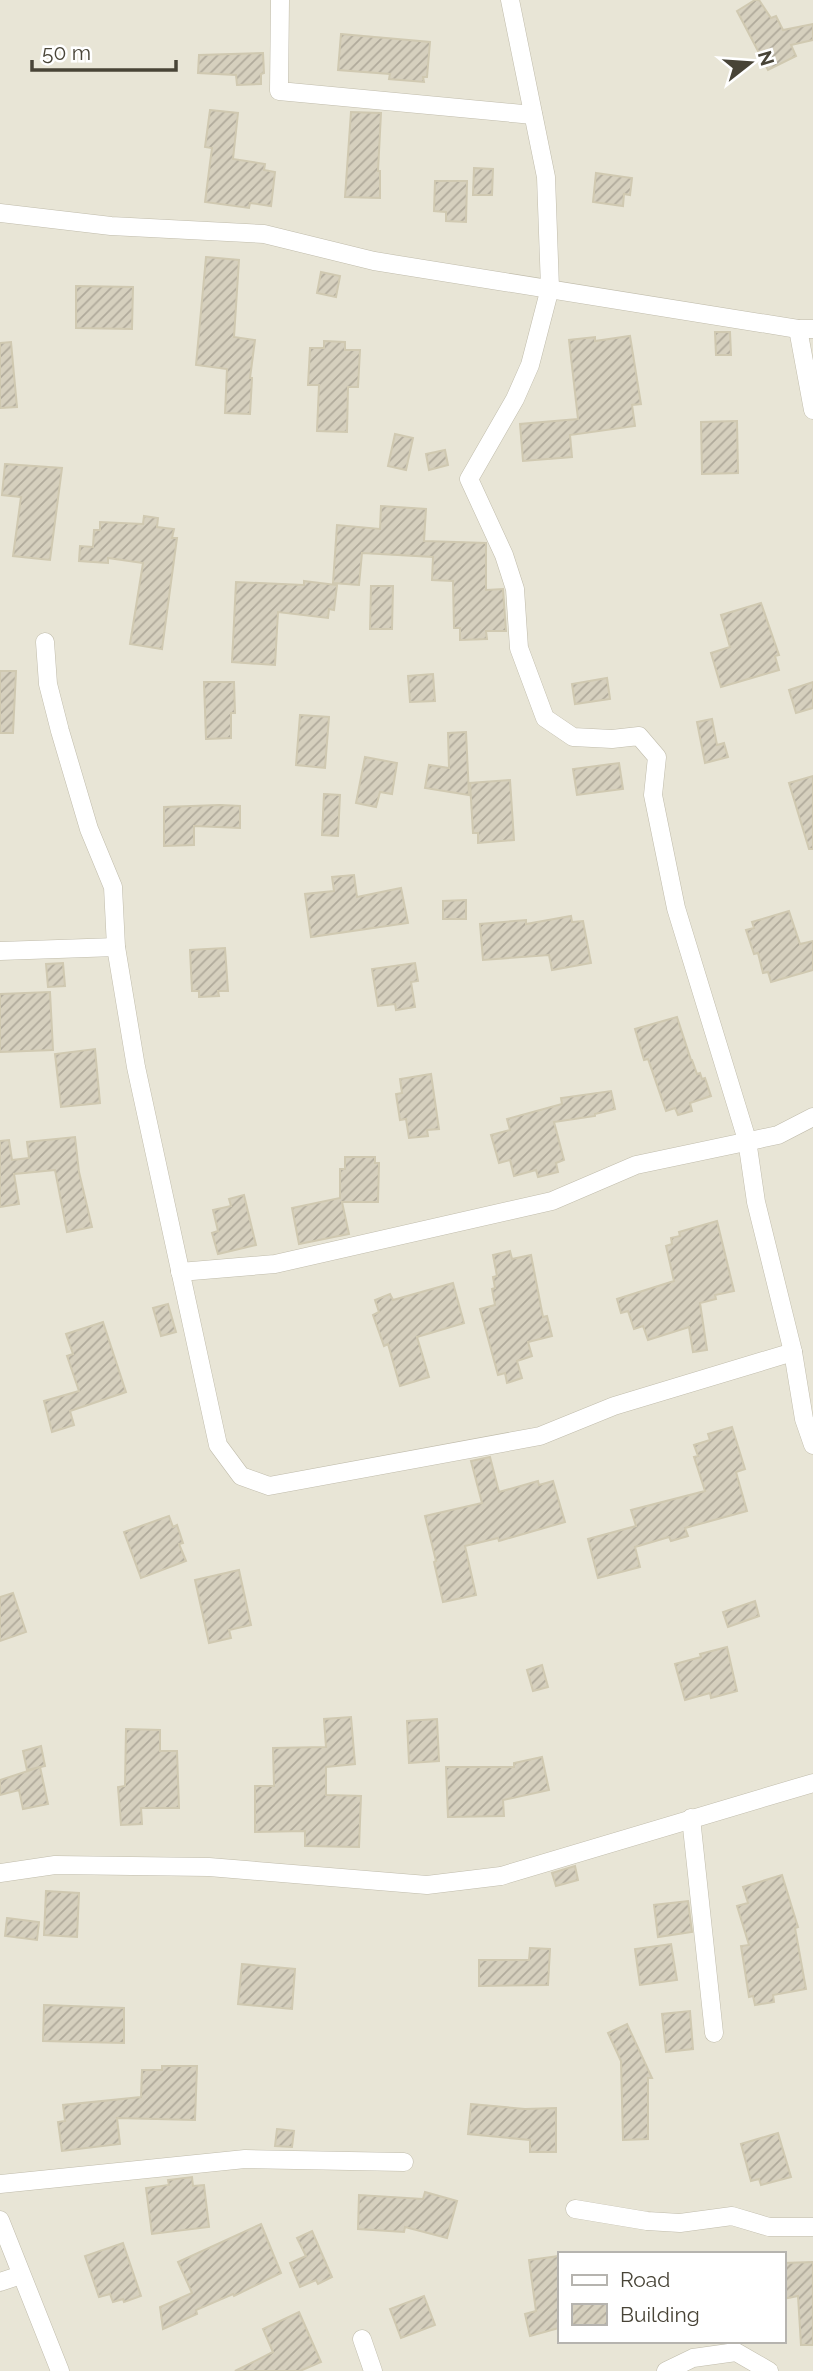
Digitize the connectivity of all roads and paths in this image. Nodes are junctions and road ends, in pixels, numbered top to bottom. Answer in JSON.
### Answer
{"nodes":[{"id":1,"x":280,"y":0,"type":"edge"},
{"id":2,"x":510,"y":0,"type":"edge"},
{"id":3,"x":533,"y":115,"type":"junction"},
{"id":4,"x":0,"y":213,"type":"edge"},
{"id":5,"x":550,"y":288,"type":"junction"},
{"id":6,"x":806,"y":329,"type":"edge"},
{"id":7,"x":813,"y":410,"type":"edge"},
{"id":8,"x":45,"y":642,"type":"dead end"},
{"id":9,"x":116,"y":947,"type":"junction"},
{"id":10,"x":0,"y":951,"type":"edge"},
{"id":11,"x":813,"y":1117,"type":"edge"},
{"id":12,"x":747,"y":1140,"type":"junction"},
{"id":13,"x":180,"y":1272,"type":"junction"},
{"id":14,"x":793,"y":1352,"type":"junction"},
{"id":15,"x":813,"y":1445,"type":"edge"},
{"id":16,"x":813,"y":1783,"type":"edge"},
{"id":17,"x":691,"y":1818,"type":"junction"},
{"id":18,"x":0,"y":1873,"type":"edge"},
{"id":19,"x":714,"y":2033,"type":"dead end"},
{"id":20,"x":404,"y":2162,"type":"dead end"},
{"id":21,"x":0,"y":2183,"type":"edge"},
{"id":22,"x":575,"y":2209,"type":"dead end"},
{"id":23,"x":0,"y":2220,"type":"edge"},
{"id":24,"x":813,"y":2227,"type":"edge"},
{"id":25,"x":20,"y":2275,"type":"junction"},
{"id":26,"x":0,"y":2282,"type":"edge"},
{"id":27,"x":362,"y":2339,"type":"dead end"},
{"id":28,"x":60,"y":2371,"type":"edge"},
{"id":29,"x":373,"y":2371,"type":"edge"},
{"id":30,"x":666,"y":2371,"type":"edge"},
{"id":31,"x":769,"y":2371,"type":"edge"}],
"edges":[{"from":1,"to":3,"type":"street"},
{"from":2,"to":3,"type":"street"},
{"from":3,"to":5,"type":"street"},
{"from":4,"to":5,"type":"street"},
{"from":5,"to":6,"type":"street"},
{"from":5,"to":12,"type":"street"},
{"from":6,"to":7,"type":"street"},
{"from":8,"to":9,"type":"street"},
{"from":9,"to":10,"type":"street"},
{"from":9,"to":13,"type":"street"},
{"from":11,"to":12,"type":"street"},
{"from":12,"to":13,"type":"street"},
{"from":12,"to":14,"type":"street"},
{"from":13,"to":14,"type":"street"},
{"from":14,"to":15,"type":"street"},
{"from":16,"to":17,"type":"street"},
{"from":17,"to":18,"type":"street"},
{"from":17,"to":19,"type":"street"},
{"from":20,"to":21,"type":"street"},
{"from":22,"to":24,"type":"street"},
{"from":23,"to":25,"type":"street"},
{"from":25,"to":26,"type":"street"},
{"from":25,"to":28,"type":"street"},
{"from":27,"to":29,"type":"street"},
{"from":30,"to":31,"type":"street"}]}
